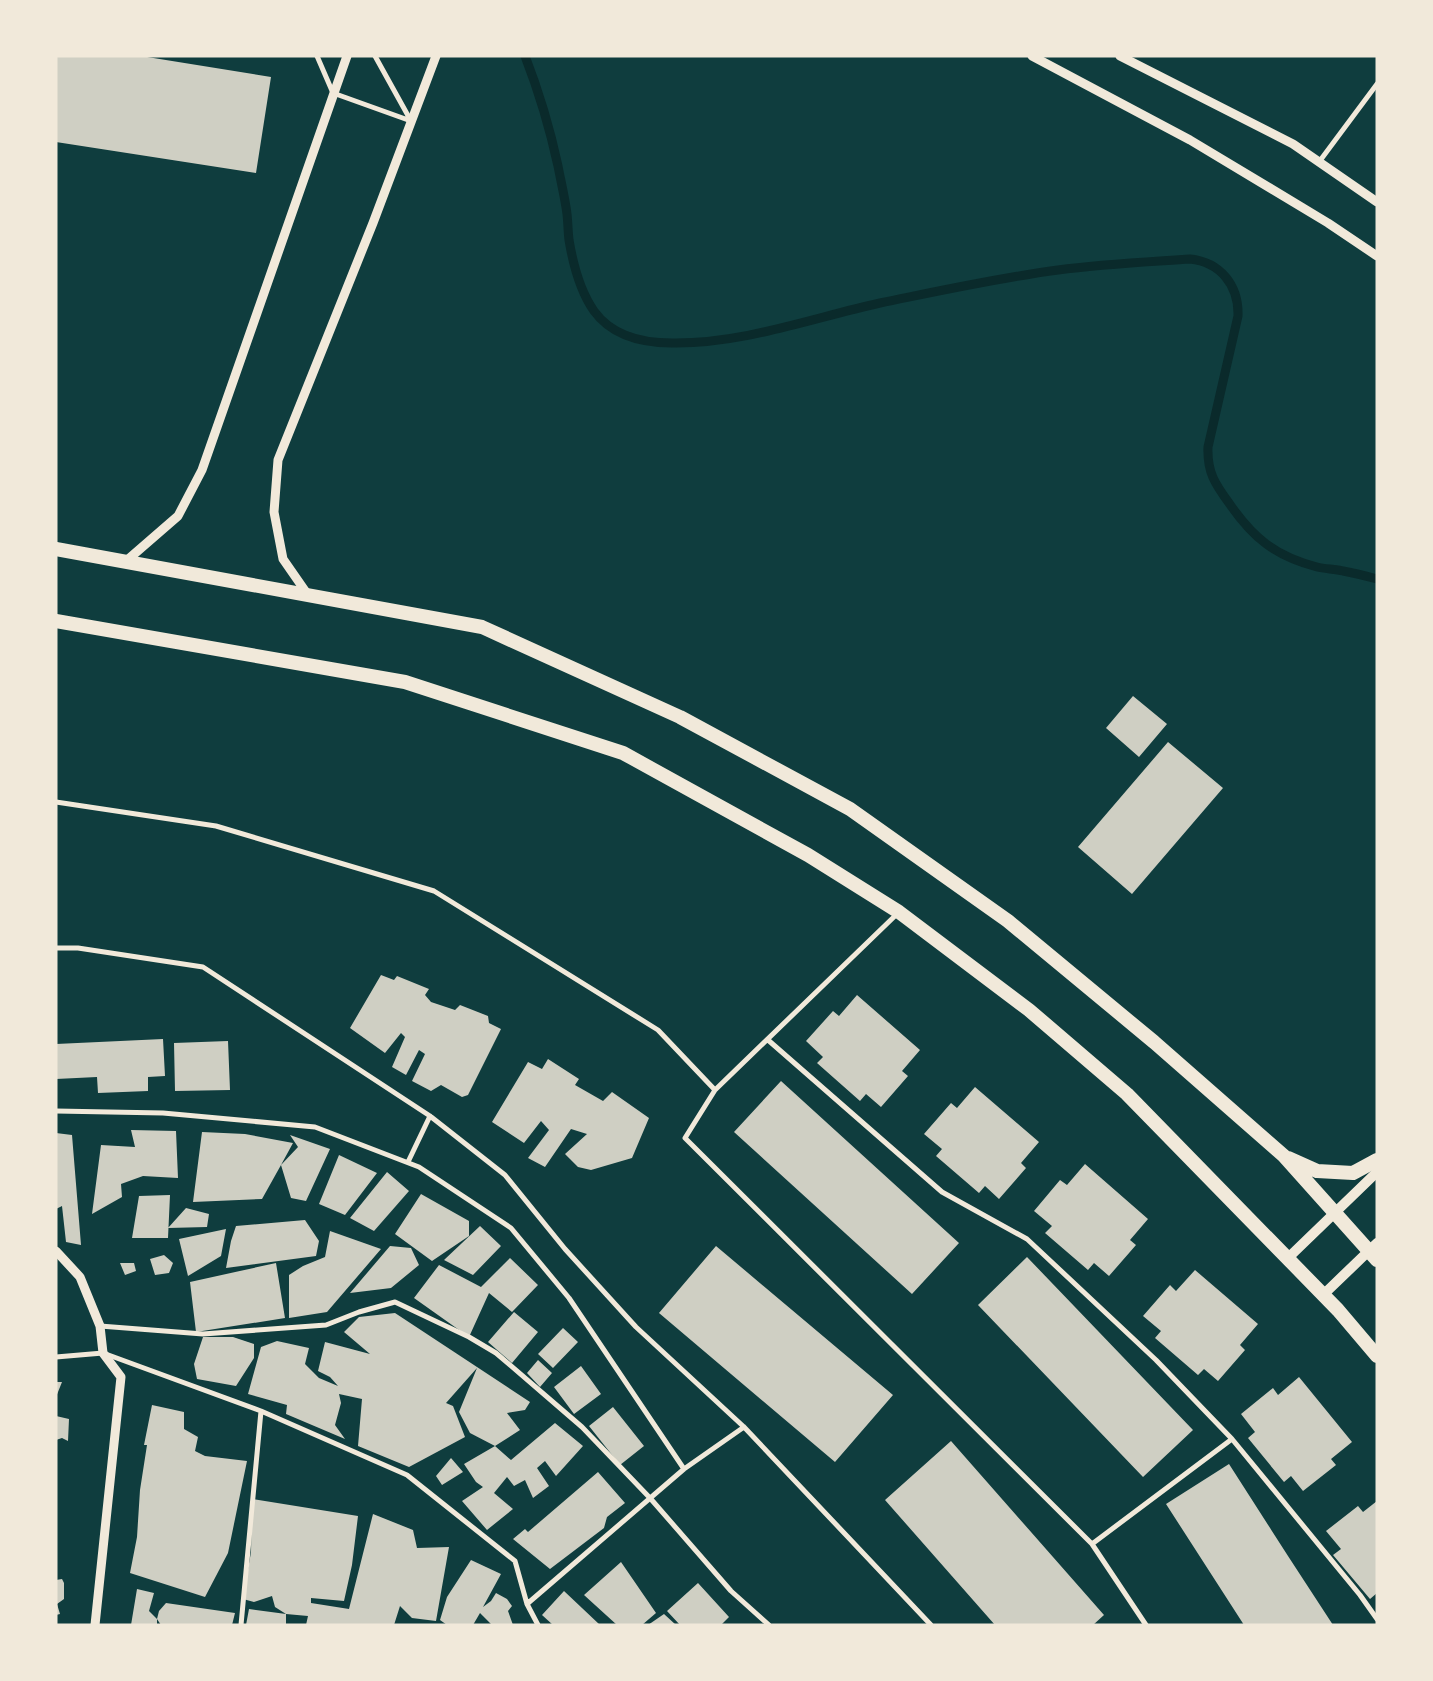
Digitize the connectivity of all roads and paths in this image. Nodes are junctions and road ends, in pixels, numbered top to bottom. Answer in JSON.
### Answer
{"nodes":[{"id":1,"x":317,"y":56,"type":"edge"},
{"id":2,"x":347,"y":56,"type":"edge"},
{"id":3,"x":374,"y":56,"type":"edge"},
{"id":4,"x":436,"y":56,"type":"edge"},
{"id":5,"x":1032,"y":56,"type":"edge"},
{"id":6,"x":1120,"y":56,"type":"edge"},
{"id":7,"x":1377,"y":84,"type":"edge"},
{"id":8,"x":333,"y":93,"type":"junction"},
{"id":9,"x":411,"y":121,"type":"junction"},
{"id":10,"x":1319,"y":162,"type":"junction"},
{"id":11,"x":1377,"y":202,"type":"edge"},
{"id":12,"x":1377,"y":256,"type":"edge"},
{"id":13,"x":56,"y":549,"type":"edge"},
{"id":14,"x":125,"y":562,"type":"junction"},
{"id":15,"x":308,"y":596,"type":"junction"},
{"id":16,"x":56,"y":621,"type":"edge"},
{"id":17,"x":56,"y":802,"type":"edge"},
{"id":18,"x":899,"y":912,"type":"junction"},
{"id":19,"x":56,"y":948,"type":"edge"},
{"id":20,"x":768,"y":1040,"type":"junction"},
{"id":21,"x":715,"y":1090,"type":"junction"},
{"id":22,"x":56,"y":1111,"type":"edge"},
{"id":23,"x":430,"y":1116,"type":"junction"},
{"id":24,"x":1284,"y":1156,"type":"junction"},
{"id":25,"x":1377,"y":1160,"type":"edge"},
{"id":26,"x":408,"y":1162,"type":"junction"},
{"id":27,"x":1377,"y":1172,"type":"edge"},
{"id":28,"x":1335,"y":1213,"type":"junction"},
{"id":29,"x":56,"y":1251,"type":"edge"},
{"id":30,"x":1374,"y":1252,"type":"edge"},
{"id":31,"x":1288,"y":1258,"type":"junction"},
{"id":32,"x":1323,"y":1295,"type":"junction"},
{"id":33,"x":100,"y":1326,"type":"junction"},
{"id":34,"x":103,"y":1352,"type":"junction"},
{"id":35,"x":1377,"y":1356,"type":"edge"},
{"id":36,"x":56,"y":1357,"type":"edge"},
{"id":37,"x":260,"y":1411,"type":"junction"},
{"id":38,"x":744,"y":1427,"type":"junction"},
{"id":39,"x":1232,"y":1439,"type":"junction"},
{"id":40,"x":684,"y":1469,"type":"junction"},
{"id":41,"x":650,"y":1498,"type":"junction"},
{"id":42,"x":1092,"y":1544,"type":"junction"},
{"id":43,"x":527,"y":1604,"type":"junction"},
{"id":44,"x":1377,"y":1619,"type":"edge"},
{"id":45,"x":95,"y":1625,"type":"edge"},
{"id":46,"x":241,"y":1625,"type":"edge"},
{"id":47,"x":538,"y":1625,"type":"edge"},
{"id":48,"x":769,"y":1625,"type":"edge"},
{"id":49,"x":931,"y":1625,"type":"edge"},
{"id":50,"x":1146,"y":1625,"type":"edge"}],
"edges":[{"from":1,"to":8,"type":"street"},
{"from":2,"to":8,"type":"street"},
{"from":3,"to":9,"type":"street"},
{"from":4,"to":9,"type":"street"},
{"from":5,"to":12,"type":"street"},
{"from":6,"to":10,"type":"street"},
{"from":7,"to":10,"type":"street"},
{"from":8,"to":9,"type":"street"},
{"from":8,"to":14,"type":"street"},
{"from":9,"to":15,"type":"street"},
{"from":10,"to":11,"type":"street"},
{"from":13,"to":14,"type":"highway"},
{"from":14,"to":15,"type":"highway"},
{"from":15,"to":24,"type":"highway"},
{"from":16,"to":18,"type":"highway"},
{"from":17,"to":21,"type":"street"},
{"from":18,"to":20,"type":"street"},
{"from":18,"to":31,"type":"highway"},
{"from":19,"to":23,"type":"street"},
{"from":20,"to":21,"type":"street"},
{"from":20,"to":39,"type":"street"},
{"from":21,"to":42,"type":"street"},
{"from":22,"to":26,"type":"street"},
{"from":23,"to":26,"type":"street"},
{"from":23,"to":38,"type":"street"},
{"from":24,"to":25,"type":"highway"},
{"from":24,"to":28,"type":"highway"},
{"from":26,"to":40,"type":"street"},
{"from":27,"to":28,"type":"main road"},
{"from":28,"to":30,"type":"highway"},
{"from":28,"to":31,"type":"main road"},
{"from":29,"to":33,"type":"street"},
{"from":30,"to":32,"type":"main road"},
{"from":31,"to":32,"type":"highway"},
{"from":32,"to":35,"type":"highway"},
{"from":33,"to":34,"type":"street"},
{"from":33,"to":41,"type":"street"},
{"from":34,"to":36,"type":"street"},
{"from":34,"to":37,"type":"street"},
{"from":34,"to":45,"type":"street"},
{"from":37,"to":43,"type":"street"},
{"from":37,"to":46,"type":"street"},
{"from":38,"to":40,"type":"street"},
{"from":38,"to":49,"type":"street"},
{"from":39,"to":42,"type":"street"},
{"from":39,"to":44,"type":"street"},
{"from":40,"to":41,"type":"street"},
{"from":41,"to":43,"type":"street"},
{"from":41,"to":48,"type":"street"},
{"from":42,"to":50,"type":"street"},
{"from":43,"to":47,"type":"street"}]}
